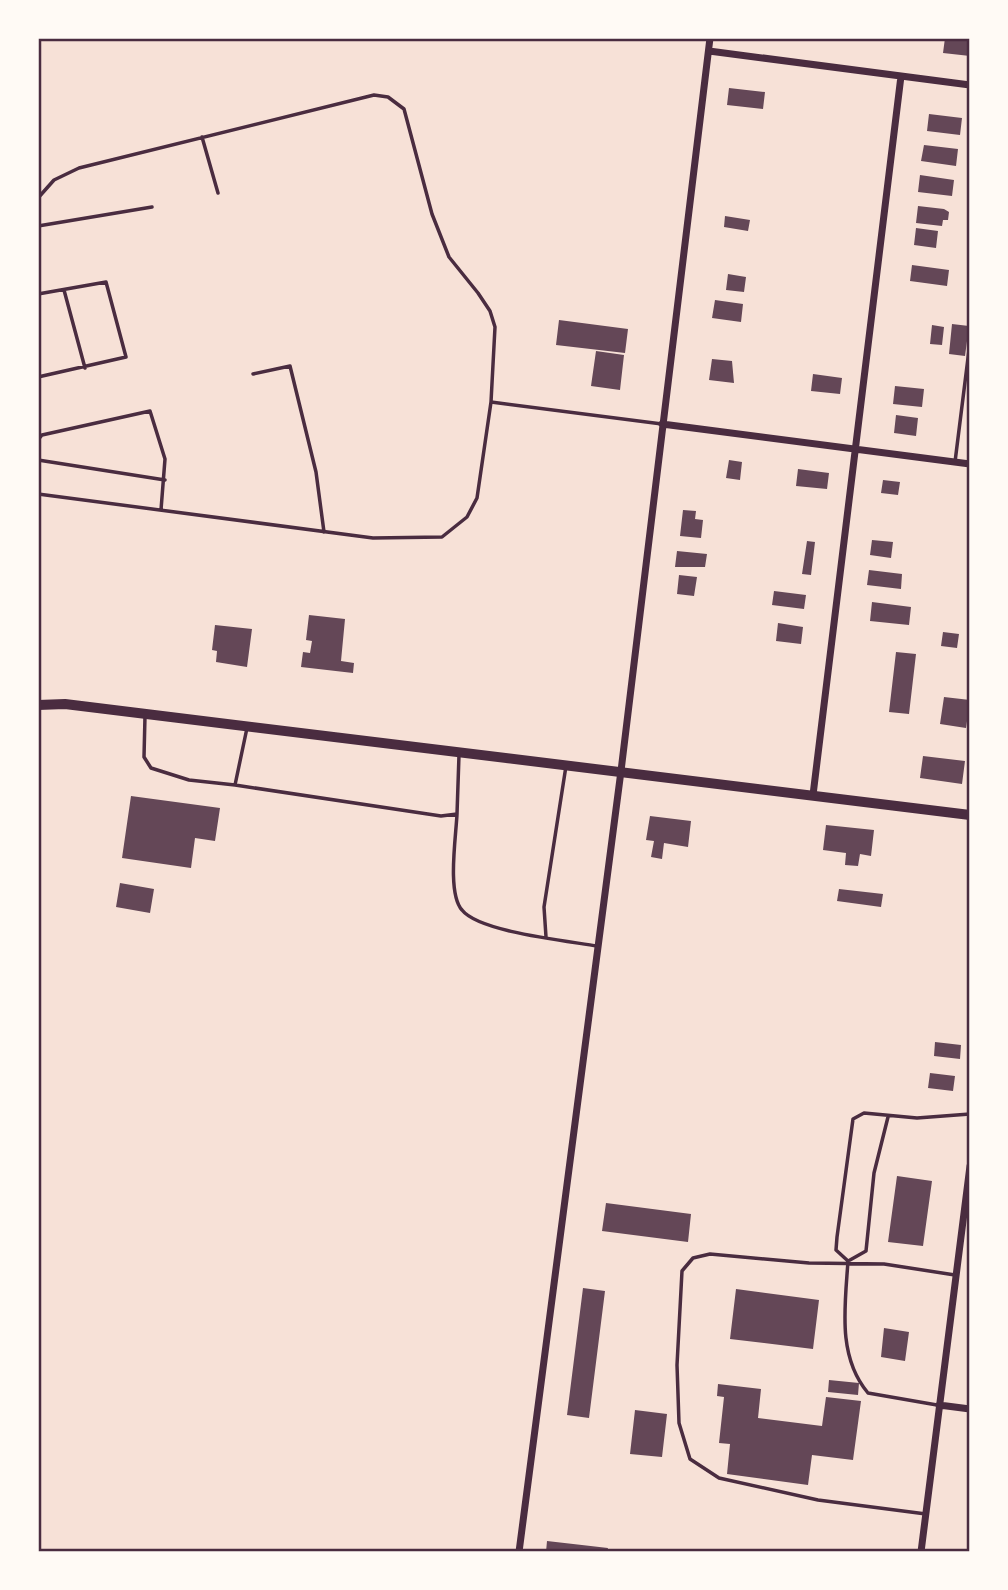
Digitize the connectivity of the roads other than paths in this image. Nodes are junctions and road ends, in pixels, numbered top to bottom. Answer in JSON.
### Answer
{"nodes":[{"id":1,"x":710,"y":38,"type":"edge"},
{"id":2,"x":709,"y":51,"type":"junction"},
{"id":3,"x":901,"y":76,"type":"junction"},
{"id":4,"x":970,"y":85,"type":"edge"},
{"id":5,"x":202,"y":138,"type":"junction"},
{"id":6,"x":218,"y":193,"type":"dead end"},
{"id":7,"x":38,"y":198,"type":"edge"},
{"id":8,"x":152,"y":207,"type":"dead end"},
{"id":9,"x":38,"y":226,"type":"edge"},
{"id":10,"x":64,"y":290,"type":"junction"},
{"id":11,"x":38,"y":295,"type":"edge"},
{"id":12,"x":970,"y":342,"type":"edge"},
{"id":13,"x":85,"y":368,"type":"junction"},
{"id":14,"x":253,"y":374,"type":"dead end"},
{"id":15,"x":38,"y":377,"type":"edge"},
{"id":16,"x":492,"y":402,"type":"junction"},
{"id":17,"x":662,"y":424,"type":"junction"},
{"id":18,"x":38,"y":440,"type":"edge"},
{"id":19,"x":855,"y":449,"type":"junction"},
{"id":20,"x":38,"y":460,"type":"edge"},
{"id":21,"x":955,"y":462,"type":"junction"},
{"id":22,"x":970,"y":464,"type":"edge"},
{"id":23,"x":165,"y":480,"type":"junction"},
{"id":24,"x":38,"y":494,"type":"edge"},
{"id":25,"x":161,"y":511,"type":"junction"},
{"id":26,"x":324,"y":532,"type":"junction"},
{"id":27,"x":38,"y":705,"type":"edge"},
{"id":28,"x":145,"y":713,"type":"junction"},
{"id":29,"x":247,"y":726,"type":"junction"},
{"id":30,"x":459,"y":752,"type":"junction"},
{"id":31,"x":566,"y":764,"type":"junction"},
{"id":32,"x":621,"y":771,"type":"junction"},
{"id":33,"x":235,"y":785,"type":"junction"},
{"id":34,"x":813,"y":795,"type":"junction"},
{"id":35,"x":457,"y":814,"type":"junction"},
{"id":36,"x":970,"y":815,"type":"edge"},
{"id":37,"x":546,"y":937,"type":"junction"},
{"id":38,"x":598,"y":946,"type":"junction"},
{"id":39,"x":970,"y":1114,"type":"edge"},
{"id":40,"x":888,"y":1117,"type":"junction"},
{"id":41,"x":970,"y":1166,"type":"edge"},
{"id":42,"x":848,"y":1261,"type":"junction"},
{"id":43,"x":955,"y":1275,"type":"junction"},
{"id":44,"x":939,"y":1405,"type":"junction"},
{"id":45,"x":970,"y":1409,"type":"edge"},
{"id":46,"x":926,"y":1514,"type":"junction"},
{"id":47,"x":519,"y":1552,"type":"edge"},
{"id":48,"x":921,"y":1552,"type":"edge"}],
"edges":[{"from":1,"to":2,"type":"street"},
{"from":2,"to":3,"type":"street"},
{"from":2,"to":17,"type":"street"},
{"from":3,"to":4,"type":"street"},
{"from":3,"to":19,"type":"street"},
{"from":5,"to":6,"type":"lane"},
{"from":5,"to":7,"type":"lane"},
{"from":5,"to":16,"type":"lane"},
{"from":8,"to":9,"type":"lane"},
{"from":10,"to":11,"type":"lane"},
{"from":10,"to":13,"type":"lane"},
{"from":10,"to":13,"type":"lane"},
{"from":12,"to":21,"type":"lane"},
{"from":13,"to":15,"type":"lane"},
{"from":14,"to":26,"type":"lane"},
{"from":16,"to":17,"type":"lane"},
{"from":16,"to":26,"type":"lane"},
{"from":17,"to":19,"type":"street"},
{"from":17,"to":32,"type":"street"},
{"from":18,"to":23,"type":"lane"},
{"from":19,"to":21,"type":"street"},
{"from":19,"to":34,"type":"street"},
{"from":20,"to":23,"type":"lane"},
{"from":21,"to":22,"type":"street"},
{"from":23,"to":25,"type":"lane"},
{"from":24,"to":25,"type":"lane"},
{"from":25,"to":26,"type":"lane"},
{"from":27,"to":28,"type":"main road"},
{"from":28,"to":29,"type":"main road"},
{"from":28,"to":33,"type":"lane"},
{"from":29,"to":30,"type":"main road"},
{"from":29,"to":33,"type":"lane"},
{"from":30,"to":31,"type":"main road"},
{"from":30,"to":35,"type":"lane"},
{"from":31,"to":32,"type":"main road"},
{"from":31,"to":37,"type":"lane"},
{"from":32,"to":34,"type":"main road"},
{"from":32,"to":38,"type":"street"},
{"from":33,"to":35,"type":"lane"},
{"from":34,"to":36,"type":"main road"},
{"from":35,"to":37,"type":"lane"},
{"from":37,"to":38,"type":"lane"},
{"from":38,"to":47,"type":"street"},
{"from":39,"to":40,"type":"lane"},
{"from":40,"to":42,"type":"lane"},
{"from":40,"to":42,"type":"lane"},
{"from":41,"to":43,"type":"street"},
{"from":42,"to":43,"type":"lane"},
{"from":42,"to":44,"type":"lane"},
{"from":42,"to":46,"type":"lane"},
{"from":43,"to":44,"type":"street"},
{"from":44,"to":45,"type":"street"},
{"from":44,"to":46,"type":"street"},
{"from":46,"to":48,"type":"street"}]}
